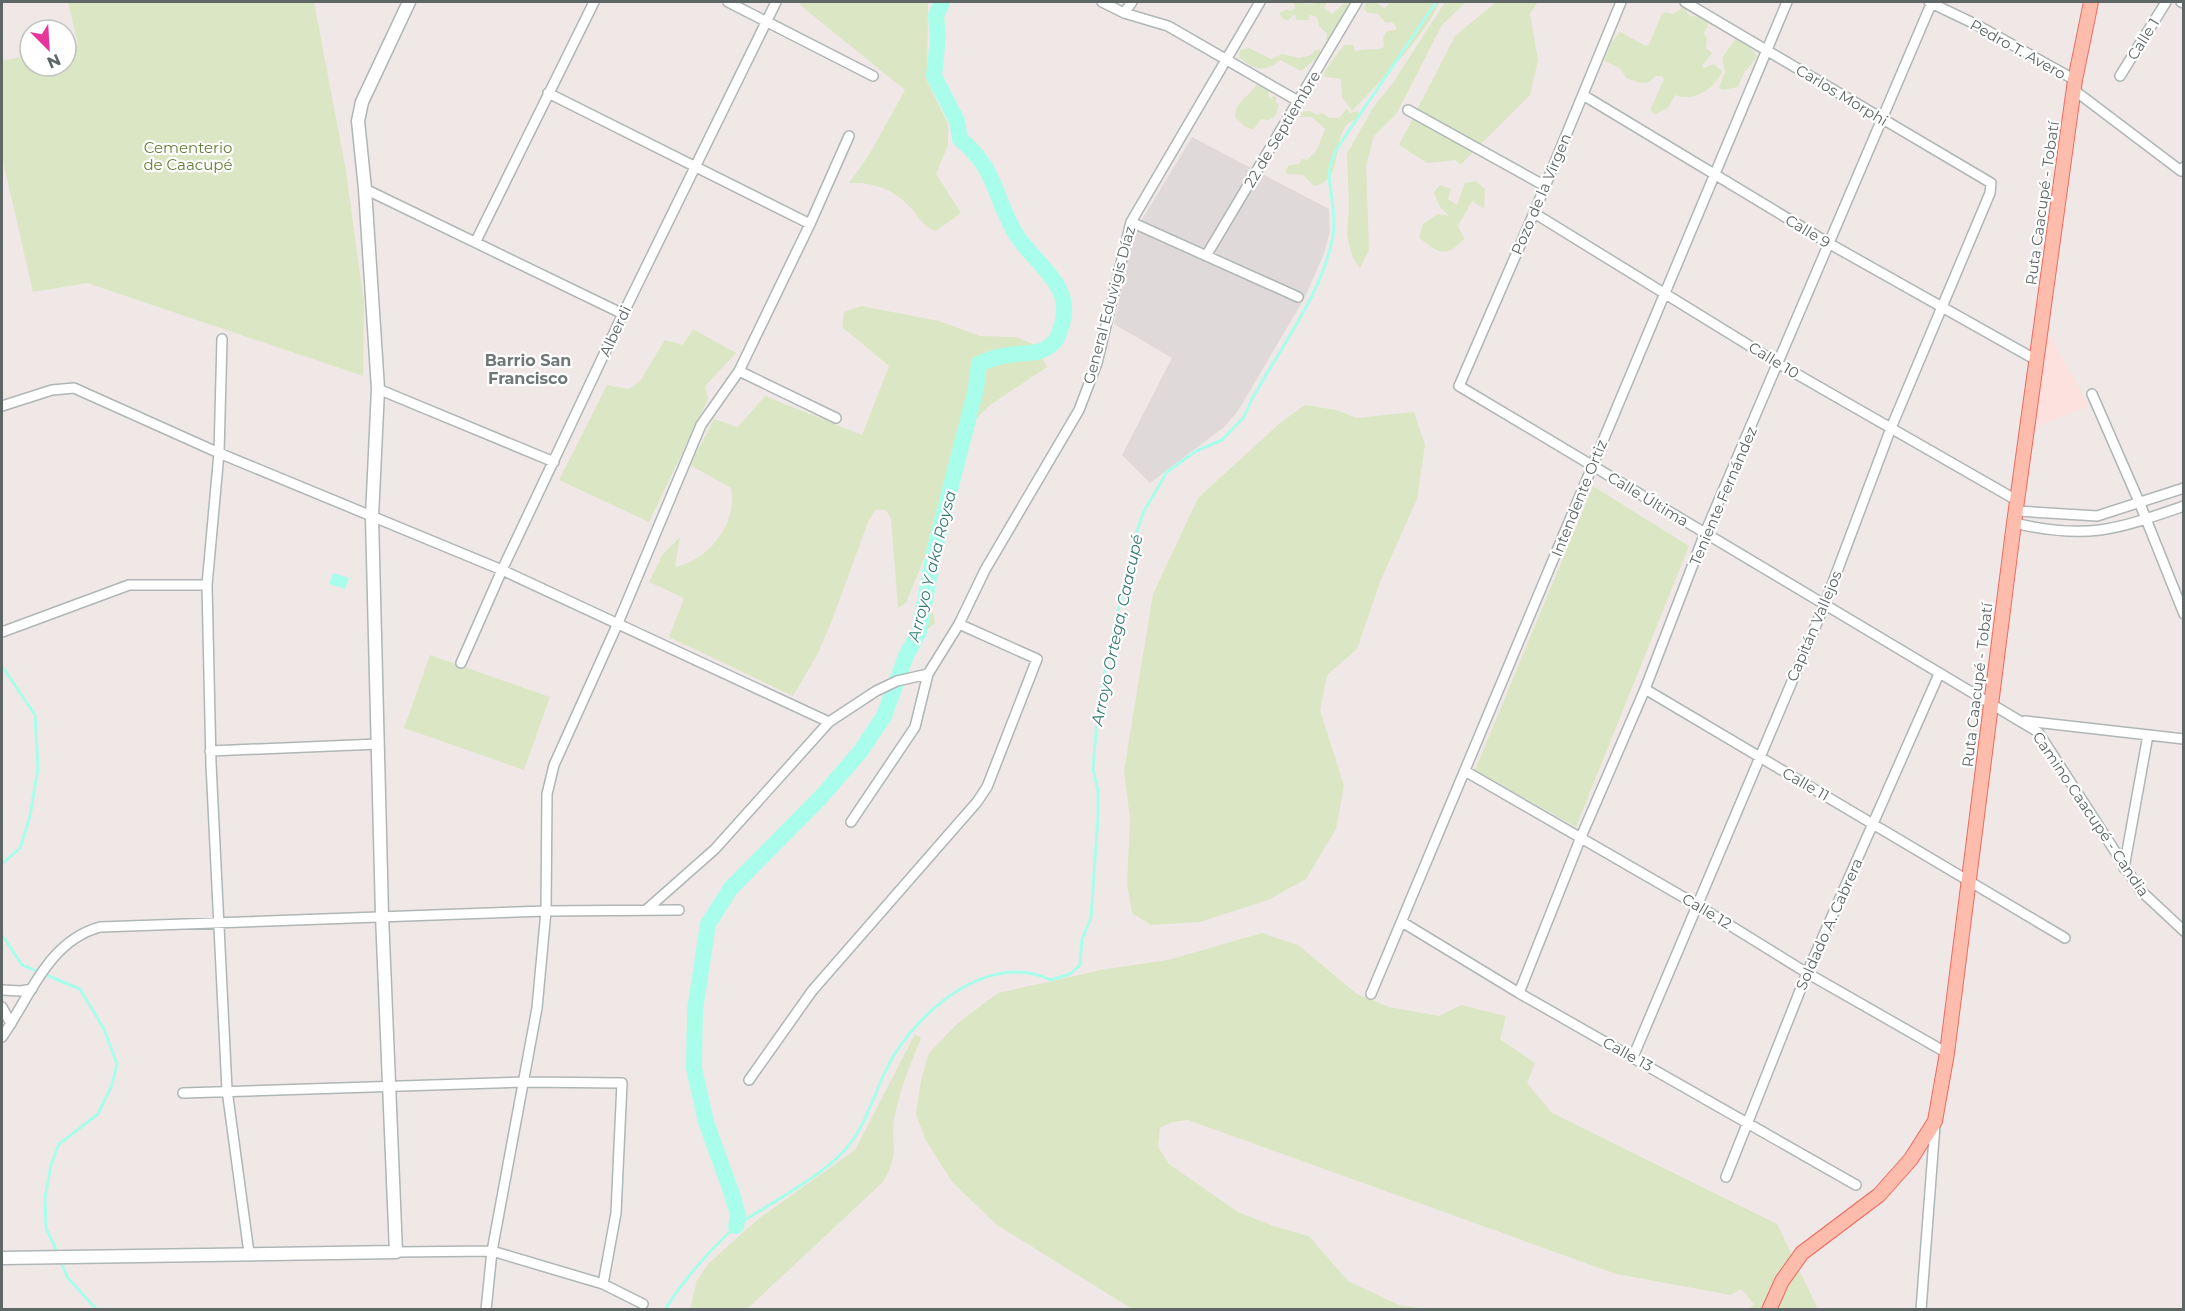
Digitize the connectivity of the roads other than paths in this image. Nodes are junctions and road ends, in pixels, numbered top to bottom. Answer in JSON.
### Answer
{"nodes":[{"id":1,"x":409,"y":2,"type":"edge"},
{"id":2,"x":594,"y":2,"type":"edge"},
{"id":3,"x":728,"y":2,"type":"edge"},
{"id":4,"x":776,"y":2,"type":"edge"},
{"id":5,"x":1102,"y":2,"type":"edge"},
{"id":6,"x":1132,"y":2,"type":"edge"},
{"id":7,"x":1260,"y":2,"type":"edge"},
{"id":8,"x":1357,"y":2,"type":"edge"},
{"id":9,"x":1621,"y":2,"type":"edge"},
{"id":10,"x":1685,"y":2,"type":"edge"},
{"id":11,"x":1787,"y":2,"type":"edge"},
{"id":12,"x":1931,"y":2,"type":"edge"},
{"id":13,"x":2091,"y":2,"type":"edge"},
{"id":14,"x":2166,"y":2,"type":"edge"},
{"id":15,"x":1124,"y":13,"type":"junction"},
{"id":16,"x":765,"y":21,"type":"junction"},
{"id":17,"x":1767,"y":50,"type":"junction"},
{"id":18,"x":1227,"y":60,"type":"junction"},
{"id":19,"x":873,"y":76,"type":"dead end"},
{"id":20,"x":2120,"y":76,"type":"dead end"},
{"id":21,"x":2074,"y":85,"type":"junction"},
{"id":22,"x":548,"y":93,"type":"junction"},
{"id":23,"x":1582,"y":95,"type":"junction"},
{"id":24,"x":1299,"y":101,"type":"junction"},
{"id":25,"x":1408,"y":110,"type":"dead end"},
{"id":26,"x":1882,"y":119,"type":"junction"},
{"id":27,"x":849,"y":136,"type":"dead end"},
{"id":28,"x":696,"y":165,"type":"junction"},
{"id":29,"x":2182,"y":169,"type":"edge"},
{"id":30,"x":1714,"y":175,"type":"junction"},
{"id":31,"x":1545,"y":186,"type":"junction"},
{"id":32,"x":366,"y":189,"type":"junction"},
{"id":33,"x":1990,"y":193,"type":"joint"},
{"id":34,"x":1534,"y":213,"type":"junction"},
{"id":35,"x":1131,"y":222,"type":"junction"},
{"id":36,"x":810,"y":224,"type":"junction"},
{"id":37,"x":476,"y":241,"type":"junction"},
{"id":38,"x":1830,"y":244,"type":"junction"},
{"id":39,"x":1206,"y":256,"type":"junction"},
{"id":40,"x":1665,"y":294,"type":"junction"},
{"id":41,"x":1298,"y":297,"type":"dead end"},
{"id":42,"x":1943,"y":308,"type":"junction"},
{"id":43,"x":622,"y":314,"type":"junction"},
{"id":44,"x":222,"y":339,"type":"dead end"},
{"id":45,"x":2038,"y":361,"type":"junction"},
{"id":46,"x":1779,"y":364,"type":"junction"},
{"id":47,"x":739,"y":371,"type":"junction"},
{"id":48,"x":1459,"y":386,"type":"joint"},
{"id":49,"x":378,"y":389,"type":"junction"},
{"id":50,"x":2092,"y":393,"type":"dead end"},
{"id":51,"x":2,"y":406,"type":"edge"},
{"id":52,"x":836,"y":418,"type":"dead end"},
{"id":53,"x":1891,"y":428,"type":"junction"},
{"id":54,"x":219,"y":453,"type":"junction"},
{"id":55,"x":554,"y":462,"type":"junction"},
{"id":56,"x":1592,"y":465,"type":"junction"},
{"id":57,"x":2184,"y":489,"type":"edge"},
{"id":58,"x":2140,"y":504,"type":"junction"},
{"id":59,"x":2184,"y":506,"type":"edge"},
{"id":60,"x":2016,"y":512,"type":"junction"},
{"id":61,"x":372,"y":517,"type":"junction"},
{"id":62,"x":2146,"y":519,"type":"junction"},
{"id":63,"x":1705,"y":533,"type":"junction"},
{"id":64,"x":502,"y":570,"type":"junction"},
{"id":65,"x":207,"y":585,"type":"junction"},
{"id":66,"x":1824,"y":606,"type":"junction"},
{"id":67,"x":2184,"y":614,"type":"edge"},
{"id":68,"x":618,"y":623,"type":"junction"},
{"id":69,"x":959,"y":624,"type":"junction"},
{"id":70,"x":2,"y":632,"type":"edge"},
{"id":71,"x":461,"y":663,"type":"dead end"},
{"id":72,"x":928,"y":674,"type":"junction"},
{"id":73,"x":1939,"y":674,"type":"junction"},
{"id":74,"x":1646,"y":689,"type":"junction"},
{"id":75,"x":1992,"y":705,"type":"junction"},
{"id":76,"x":2019,"y":720,"type":"junction"},
{"id":77,"x":829,"y":722,"type":"junction"},
{"id":78,"x":2148,"y":735,"type":"junction"},
{"id":79,"x":2184,"y":740,"type":"edge"},
{"id":80,"x":378,"y":744,"type":"junction"},
{"id":81,"x":210,"y":751,"type":"junction"},
{"id":82,"x":1758,"y":757,"type":"junction"},
{"id":83,"x":1465,"y":771,"type":"junction"},
{"id":84,"x":851,"y":822,"type":"dead end"},
{"id":85,"x":1874,"y":823,"type":"junction"},
{"id":86,"x":1581,"y":837,"type":"junction"},
{"id":87,"x":2124,"y":868,"type":"junction"},
{"id":88,"x":1968,"y":878,"type":"junction"},
{"id":89,"x":1697,"y":904,"type":"junction"},
{"id":90,"x":546,"y":910,"type":"junction"},
{"id":91,"x":646,"y":910,"type":"junction"},
{"id":92,"x":679,"y":910,"type":"dead end"},
{"id":93,"x":382,"y":915,"type":"junction"},
{"id":94,"x":217,"y":921,"type":"junction"},
{"id":95,"x":1402,"y":922,"type":"junction"},
{"id":96,"x":2184,"y":932,"type":"edge"},
{"id":97,"x":2065,"y":938,"type":"dead end"},
{"id":98,"x":1807,"y":973,"type":"junction"},
{"id":99,"x":35,"y":984,"type":"junction"},
{"id":100,"x":2,"y":990,"type":"edge"},
{"id":101,"x":1519,"y":993,"type":"junction"},
{"id":102,"x":1371,"y":994,"type":"dead end"},
{"id":103,"x":2,"y":1007,"type":"edge"},
{"id":104,"x":11,"y":1024,"type":"junction"},
{"id":105,"x":2,"y":1037,"type":"edge"},
{"id":106,"x":1947,"y":1053,"type":"junction"},
{"id":107,"x":1633,"y":1057,"type":"junction"},
{"id":108,"x":749,"y":1080,"type":"dead end"},
{"id":109,"x":522,"y":1082,"type":"junction"},
{"id":110,"x":389,"y":1086,"type":"junction"},
{"id":111,"x":227,"y":1090,"type":"junction"},
{"id":112,"x":183,"y":1093,"type":"dead end"},
{"id":113,"x":1935,"y":1117,"type":"junction"},
{"id":114,"x":1748,"y":1122,"type":"junction"},
{"id":115,"x":1726,"y":1177,"type":"dead end"},
{"id":116,"x":1856,"y":1185,"type":"dead end"},
{"id":117,"x":492,"y":1251,"type":"junction"},
{"id":118,"x":396,"y":1252,"type":"junction"},
{"id":119,"x":249,"y":1253,"type":"junction"},
{"id":120,"x":2,"y":1258,"type":"edge"},
{"id":121,"x":603,"y":1284,"type":"junction"},
{"id":122,"x":643,"y":1304,"type":"dead end"},
{"id":123,"x":486,"y":1310,"type":"edge"},
{"id":124,"x":1769,"y":1310,"type":"edge"},
{"id":125,"x":1921,"y":1310,"type":"edge"}],
"edges":[{"from":1,"to":32,"type":"street"},
{"from":2,"to":22,"type":"street"},
{"from":3,"to":16,"type":"street"},
{"from":4,"to":16,"type":"street","name":"Alberdi"},
{"from":5,"to":15,"type":"street"},
{"from":6,"to":15,"type":"street"},
{"from":7,"to":18,"type":"street","name":"General Eduvigis Díaz"},
{"from":8,"to":24,"type":"street","name":"22 de Septiembre"},
{"from":9,"to":23,"type":"street","name":"Pozo de la Virgen"},
{"from":10,"to":17,"type":"street","name":"Carlos Morphi"},
{"from":11,"to":17,"type":"street","name":"Intendente Ortiz"},
{"from":12,"to":21,"type":"street","name":"Pedro T. Avero"},
{"from":12,"to":26,"type":"street","name":"Teniente Fernández"},
{"from":13,"to":21,"type":"main road","name":"Ruta Caacupé - Tobatí"},
{"from":14,"to":20,"type":"street","name":"Calle 1"},
{"from":15,"to":18,"type":"street"},
{"from":16,"to":19,"type":"street"},
{"from":16,"to":28,"type":"street","name":"Alberdi"},
{"from":17,"to":26,"type":"street","name":"Carlos Morphi"},
{"from":17,"to":30,"type":"street","name":"Intendente Ortiz"},
{"from":18,"to":24,"type":"street"},
{"from":18,"to":35,"type":"street","name":"General Eduvigis Díaz"},
{"from":21,"to":29,"type":"street","name":"Pedro T. Avero"},
{"from":21,"to":45,"type":"main road","name":"Ruta Caacupé - Tobatí"},
{"from":22,"to":28,"type":"street"},
{"from":22,"to":37,"type":"street"},
{"from":23,"to":30,"type":"street","name":"Calle 9"},
{"from":23,"to":31,"type":"street","name":"Pozo de la Virgen"},
{"from":24,"to":39,"type":"street","name":"22 de Septiembre"},
{"from":25,"to":31,"type":"street"},
{"from":26,"to":33,"type":"street","name":"Carlos Morphi"},
{"from":26,"to":38,"type":"street","name":"Teniente Fernández"},
{"from":27,"to":36,"type":"street"},
{"from":28,"to":36,"type":"street"},
{"from":28,"to":43,"type":"street","name":"Alberdi"},
{"from":30,"to":38,"type":"street","name":"Calle 9"},
{"from":30,"to":40,"type":"street","name":"Intendente Ortiz"},
{"from":31,"to":34,"type":"street","name":"Pozo de la Virgen"},
{"from":32,"to":37,"type":"street"},
{"from":32,"to":49,"type":"street"},
{"from":33,"to":42,"type":"street","name":"Capitán Vallejos"},
{"from":34,"to":40,"type":"street","name":"Calle 10"},
{"from":34,"to":48,"type":"street","name":"Pozo de la Virgen"},
{"from":35,"to":39,"type":"street"},
{"from":35,"to":69,"type":"street","name":"General Eduvigis Díaz"},
{"from":36,"to":47,"type":"street"},
{"from":37,"to":43,"type":"street"},
{"from":38,"to":42,"type":"street","name":"Calle 9"},
{"from":38,"to":46,"type":"street","name":"Teniente Fernández"},
{"from":39,"to":41,"type":"street"},
{"from":40,"to":46,"type":"street","name":"Calle 10"},
{"from":40,"to":56,"type":"street","name":"Intendente Ortiz"},
{"from":42,"to":45,"type":"street","name":"Calle 9"},
{"from":42,"to":53,"type":"street","name":"Capitán Vallejos"},
{"from":43,"to":55,"type":"street","name":"Alberdi"},
{"from":44,"to":54,"type":"street"},
{"from":45,"to":60,"type":"main road","name":"Ruta Caacupé - Tobatí"},
{"from":46,"to":53,"type":"street","name":"Calle 10"},
{"from":46,"to":63,"type":"street","name":"Teniente Fernández"},
{"from":47,"to":52,"type":"street"},
{"from":47,"to":68,"type":"street"},
{"from":48,"to":56,"type":"street","name":"Calle Última"},
{"from":49,"to":55,"type":"street"},
{"from":49,"to":61,"type":"street"},
{"from":50,"to":58,"type":"street"},
{"from":51,"to":54,"type":"street"},
{"from":53,"to":60,"type":"street","name":"Calle 10"},
{"from":53,"to":66,"type":"street","name":"Capitán Vallejos"},
{"from":54,"to":61,"type":"street"},
{"from":54,"to":65,"type":"street"},
{"from":55,"to":64,"type":"street","name":"Alberdi"},
{"from":56,"to":63,"type":"street","name":"Calle Última"},
{"from":56,"to":83,"type":"street","name":"Intendente Ortiz"},
{"from":57,"to":58,"type":"street"},
{"from":58,"to":60,"type":"street"},
{"from":58,"to":62,"type":"street"},
{"from":59,"to":62,"type":"street"},
{"from":60,"to":62,"type":"street"},
{"from":60,"to":75,"type":"main road","name":"Ruta Caacupé - Tobatí"},
{"from":61,"to":64,"type":"street"},
{"from":61,"to":80,"type":"street"},
{"from":62,"to":67,"type":"street"},
{"from":63,"to":66,"type":"street","name":"Calle Última"},
{"from":63,"to":74,"type":"street","name":"Teniente Fernández"},
{"from":64,"to":68,"type":"street"},
{"from":64,"to":71,"type":"street","name":"Alberdi"},
{"from":65,"to":70,"type":"street"},
{"from":65,"to":81,"type":"street"},
{"from":66,"to":73,"type":"street","name":"Calle Última"},
{"from":66,"to":82,"type":"street","name":"Capitán Vallejos"},
{"from":68,"to":77,"type":"street"},
{"from":68,"to":90,"type":"street"},
{"from":69,"to":72,"type":"street","name":"General Eduvigis Díaz"},
{"from":69,"to":108,"type":"street"},
{"from":72,"to":77,"type":"street"},
{"from":72,"to":84,"type":"street","name":"General Eduvigis Díaz"},
{"from":73,"to":75,"type":"street","name":"Calle Última"},
{"from":73,"to":85,"type":"street","name":"Soldado A. Cabrera"},
{"from":74,"to":82,"type":"street","name":"Calle 11"},
{"from":74,"to":86,"type":"street","name":"Teniente Fernández"},
{"from":75,"to":76,"type":"street","name":"Camino Caacupé - Candia"},
{"from":75,"to":88,"type":"main road","name":"Ruta Caacupé - Tobatí"},
{"from":76,"to":78,"type":"street"},
{"from":76,"to":87,"type":"street","name":"Camino Caacupé - Candia"},
{"from":77,"to":91,"type":"street"},
{"from":78,"to":79,"type":"street"},
{"from":78,"to":87,"type":"street"},
{"from":80,"to":81,"type":"street"},
{"from":80,"to":93,"type":"street"},
{"from":81,"to":94,"type":"street"},
{"from":82,"to":85,"type":"street","name":"Calle 11"},
{"from":82,"to":89,"type":"street","name":"Capitán Vallejos"},
{"from":83,"to":86,"type":"street","name":"Calle 12"},
{"from":83,"to":95,"type":"street","name":"Intendente Ortiz"},
{"from":85,"to":88,"type":"street","name":"Calle 11"},
{"from":85,"to":98,"type":"street","name":"Soldado A. Cabrera"},
{"from":86,"to":89,"type":"street","name":"Calle 12"},
{"from":86,"to":101,"type":"street","name":"Teniente Fernández"},
{"from":87,"to":96,"type":"street","name":"Camino Caacupé - Candia"},
{"from":88,"to":97,"type":"street","name":"Calle 11"},
{"from":88,"to":106,"type":"main road","name":"Ruta Caacupé - Tobatí"},
{"from":89,"to":98,"type":"street","name":"Calle 12"},
{"from":89,"to":107,"type":"street","name":"Capitán Vallejos"},
{"from":90,"to":91,"type":"street"},
{"from":90,"to":93,"type":"street"},
{"from":90,"to":109,"type":"street"},
{"from":91,"to":92,"type":"street"},
{"from":93,"to":94,"type":"street"},
{"from":93,"to":110,"type":"street"},
{"from":94,"to":99,"type":"street"},
{"from":94,"to":111,"type":"street"},
{"from":95,"to":101,"type":"street","name":"Calle 13"},
{"from":95,"to":102,"type":"street","name":"Intendente Ortiz"},
{"from":98,"to":106,"type":"street","name":"Calle 12"},
{"from":98,"to":114,"type":"street","name":"Soldado A. Cabrera"},
{"from":99,"to":100,"type":"street"},
{"from":99,"to":104,"type":"street"},
{"from":101,"to":107,"type":"street","name":"Calle 13"},
{"from":103,"to":104,"type":"street"},
{"from":104,"to":105,"type":"street"},
{"from":106,"to":113,"type":"main road","name":"Ruta Caacupé - Tobatí"},
{"from":107,"to":114,"type":"street","name":"Calle 13"},
{"from":109,"to":110,"type":"street"},
{"from":109,"to":117,"type":"street"},
{"from":109,"to":121,"type":"street"},
{"from":110,"to":111,"type":"street"},
{"from":110,"to":118,"type":"street"},
{"from":111,"to":112,"type":"street"},
{"from":111,"to":119,"type":"street"},
{"from":113,"to":124,"type":"main road","name":"Ruta Caacupé - Tobatí"},
{"from":113,"to":125,"type":"street"},
{"from":114,"to":115,"type":"street","name":"Soldado A. Cabrera"},
{"from":114,"to":116,"type":"street","name":"Calle 13"},
{"from":117,"to":118,"type":"street"},
{"from":117,"to":121,"type":"street"},
{"from":117,"to":123,"type":"street"},
{"from":118,"to":119,"type":"street"},
{"from":119,"to":120,"type":"street"},
{"from":121,"to":122,"type":"street"}]}
